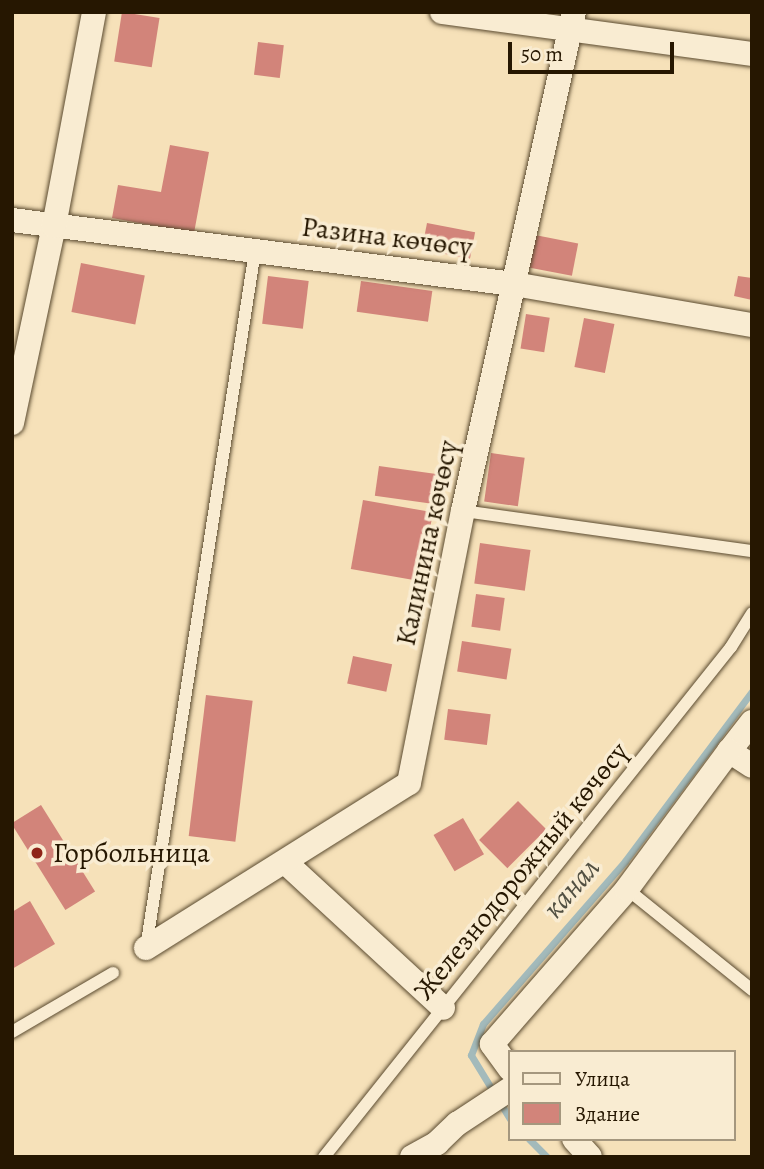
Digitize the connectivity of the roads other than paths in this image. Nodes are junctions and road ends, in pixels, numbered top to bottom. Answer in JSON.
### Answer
{"nodes":[{"id":1,"x":94,"y":12,"type":"edge"},
{"id":2,"x":442,"y":12,"type":"edge"},
{"id":3,"x":572,"y":20,"type":"edge"},
{"id":4,"x":752,"y":54,"type":"edge"},
{"id":5,"x":12,"y":220,"type":"edge"},
{"id":6,"x":54,"y":226,"type":"junction"},
{"id":7,"x":255,"y":251,"type":"junction"},
{"id":8,"x":514,"y":284,"type":"junction"},
{"id":9,"x":752,"y":325,"type":"edge"},
{"id":10,"x":12,"y":423,"type":"edge"},
{"id":11,"x":463,"y":512,"type":"junction"},
{"id":12,"x":752,"y":551,"type":"edge"},
{"id":13,"x":752,"y":613,"type":"edge"},
{"id":14,"x":752,"y":722,"type":"edge"},
{"id":15,"x":729,"y":751,"type":"junction"},
{"id":16,"x":752,"y":766,"type":"edge"},
{"id":17,"x":285,"y":862,"type":"junction"},
{"id":18,"x":626,"y":889,"type":"junction"},
{"id":19,"x":146,"y":948,"type":"joint"},
{"id":20,"x":113,"y":973,"type":"dead end"},
{"id":21,"x":752,"y":990,"type":"edge"},
{"id":22,"x":443,"y":1008,"type":"junction"},
{"id":23,"x":12,"y":1032,"type":"edge"},
{"id":24,"x":508,"y":1066,"type":"edge"},
{"id":25,"x":508,"y":1089,"type":"edge"},
{"id":26,"x":576,"y":1141,"type":"edge"},
{"id":27,"x":442,"y":1150,"type":"edge"},
{"id":28,"x":324,"y":1157,"type":"edge"},
{"id":29,"x":412,"y":1157,"type":"edge"},
{"id":30,"x":590,"y":1157,"type":"edge"}],
"edges":[{"from":1,"to":6,"type":"street"},
{"from":2,"to":3,"type":"street"},
{"from":3,"to":4,"type":"street"},
{"from":3,"to":8,"type":"street","name":"Калинина көчөсү"},
{"from":5,"to":6,"type":"street","name":"Разина көчөсү"},
{"from":6,"to":7,"type":"street","name":"Разина көчөсү"},
{"from":6,"to":10,"type":"street"},
{"from":7,"to":8,"type":"street","name":"Разина көчөсү"},
{"from":7,"to":19,"type":"lane"},
{"from":8,"to":9,"type":"street","name":"Разина көчөсү"},
{"from":8,"to":11,"type":"street","name":"Калинина көчөсү"},
{"from":11,"to":12,"type":"lane"},
{"from":11,"to":17,"type":"street","name":"Калинина көчөсү"},
{"from":13,"to":22,"type":"lane","name":"Железнодорожный көчөсү"},
{"from":14,"to":15,"type":"street"},
{"from":15,"to":16,"type":"street"},
{"from":15,"to":18,"type":"street"},
{"from":17,"to":19,"type":"street","name":"Калинина көчөсү"},
{"from":17,"to":22,"type":"street"},
{"from":18,"to":21,"type":"lane"},
{"from":18,"to":24,"type":"street"},
{"from":20,"to":23,"type":"lane"},
{"from":22,"to":28,"type":"lane","name":"Железнодорожный көчөсү"},
{"from":25,"to":27,"type":"street"},
{"from":26,"to":30,"type":"street"},
{"from":27,"to":29,"type":"street"}]}
